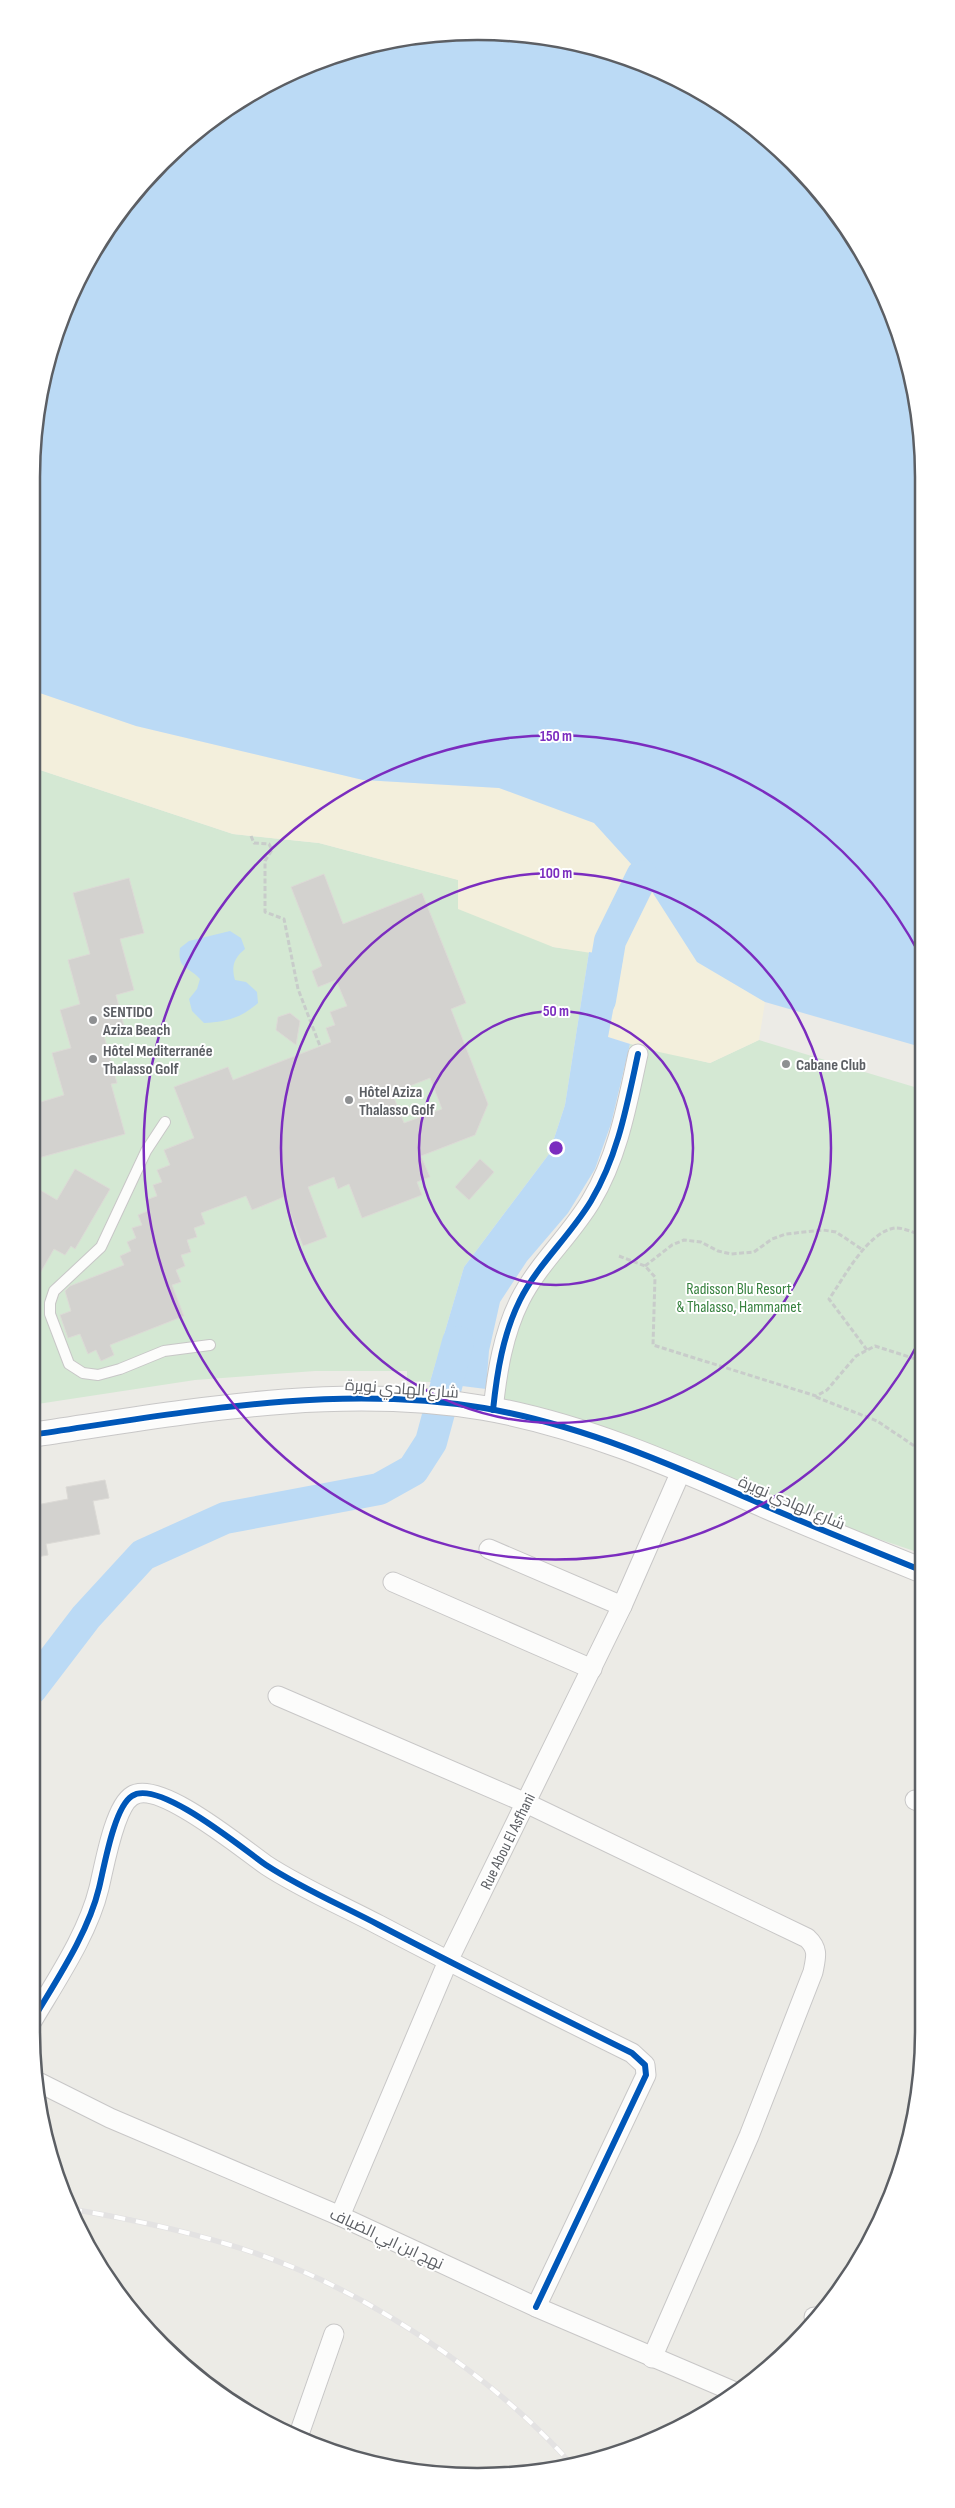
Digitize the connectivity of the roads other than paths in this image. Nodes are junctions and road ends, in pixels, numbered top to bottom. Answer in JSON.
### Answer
{"nodes":[{"id":1,"x":638,"y":1054,"type":"dead end"},
{"id":2,"x":165,"y":1122,"type":"dead end"},
{"id":3,"x":210,"y":1345,"type":"dead end"},
{"id":4,"x":487,"y":1409,"type":"junction"},
{"id":5,"x":40,"y":1433,"type":"edge"},
{"id":6,"x":682,"y":1469,"type":"junction"},
{"id":7,"x":488,"y":1549,"type":"dead end"},
{"id":8,"x":915,"y":1568,"type":"edge"},
{"id":9,"x":393,"y":1582,"type":"dead end"},
{"id":10,"x":622,"y":1606,"type":"junction"},
{"id":11,"x":592,"y":1669,"type":"junction"},
{"id":12,"x":278,"y":1696,"type":"dead end"},
{"id":13,"x":526,"y":1803,"type":"junction"},
{"id":14,"x":448,"y":1961,"type":"junction"},
{"id":15,"x":40,"y":2006,"type":"edge"},
{"id":16,"x":44,"y":2085,"type":"edge"},
{"id":17,"x":340,"y":2216,"type":"junction"},
{"id":18,"x":536,"y":2307,"type":"junction"},
{"id":19,"x":334,"y":2334,"type":"dead end"},
{"id":20,"x":652,"y":2358,"type":"junction"},
{"id":21,"x":728,"y":2389,"type":"edge"},
{"id":22,"x":300,"y":2431,"type":"edge"}],
"edges":[{"from":1,"to":4,"type":"street"},
{"from":2,"to":3,"type":"lane"},
{"from":4,"to":5,"type":"street","name":"شارع الهادي نويرة"},
{"from":4,"to":6,"type":"street","name":"شارع الهادي نويرة"},
{"from":6,"to":8,"type":"street","name":"شارع الهادي نويرة"},
{"from":6,"to":10,"type":"street","name":"Rue Abou El Asfhani"},
{"from":7,"to":10,"type":"street"},
{"from":9,"to":11,"type":"street"},
{"from":10,"to":11,"type":"street","name":"Rue Abou El Asfhani"},
{"from":11,"to":13,"type":"street","name":"Rue Abou El Asfhani"},
{"from":12,"to":13,"type":"street"},
{"from":13,"to":14,"type":"street","name":"Rue Abou El Asfhani"},
{"from":13,"to":20,"type":"street"},
{"from":14,"to":15,"type":"street"},
{"from":14,"to":17,"type":"street","name":"Rue Abou El Asfhani"},
{"from":14,"to":18,"type":"street"},
{"from":16,"to":17,"type":"street","name":"نهج ابن ابي الضياف"},
{"from":17,"to":18,"type":"street","name":"نهج ابن ابي الضياف"},
{"from":18,"to":20,"type":"street","name":"نهج ابن ابي الضياف"},
{"from":19,"to":22,"type":"street"},
{"from":20,"to":21,"type":"street","name":"نهج ابن ابي الضياف"}]}
